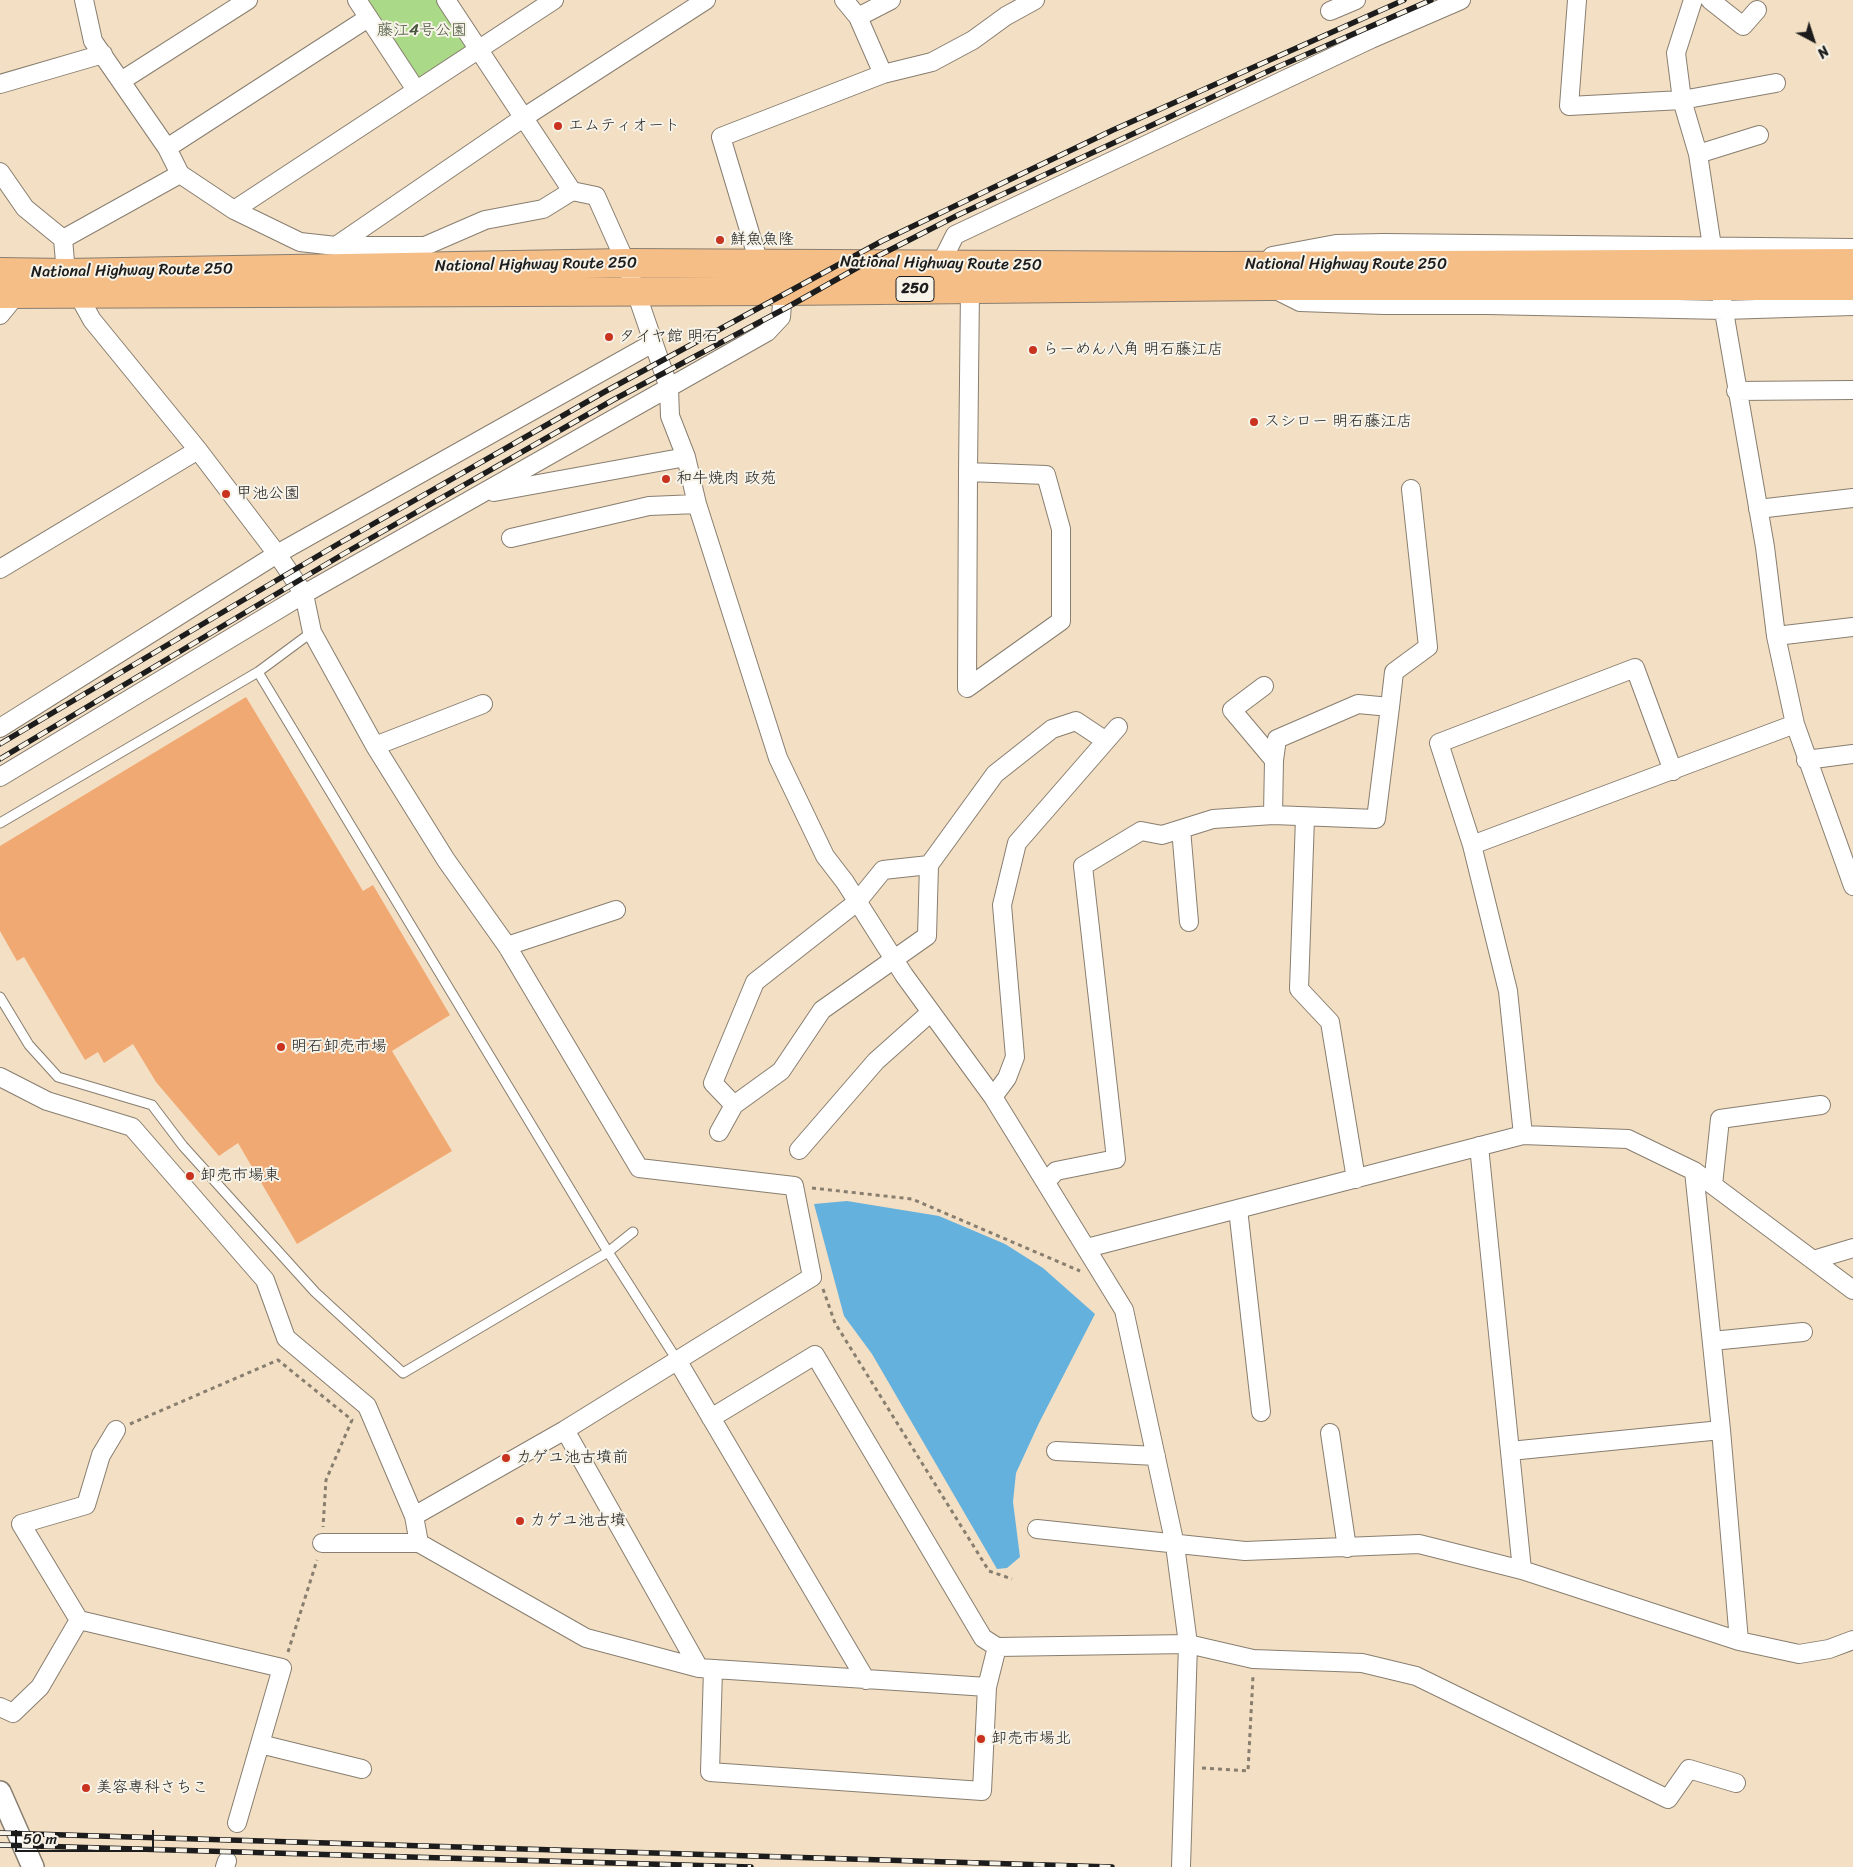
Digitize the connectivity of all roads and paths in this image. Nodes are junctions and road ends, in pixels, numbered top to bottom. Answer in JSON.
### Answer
{"nodes":[{"id":1,"x":84,"y":0,"type":"edge"},
{"id":2,"x":248,"y":0,"type":"edge"},
{"id":3,"x":357,"y":0,"type":"edge"},
{"id":4,"x":446,"y":0,"type":"edge"},
{"id":5,"x":554,"y":0,"type":"edge"},
{"id":6,"x":706,"y":0,"type":"edge"},
{"id":7,"x":844,"y":0,"type":"edge"},
{"id":8,"x":891,"y":0,"type":"edge"},
{"id":9,"x":1034,"y":0,"type":"edge"},
{"id":10,"x":1356,"y":0,"type":"edge"},
{"id":11,"x":1461,"y":0,"type":"edge"},
{"id":12,"x":1577,"y":0,"type":"edge"},
{"id":13,"x":1693,"y":0,"type":"edge"},
{"id":14,"x":1710,"y":0,"type":"edge"},
{"id":15,"x":1757,"y":10,"type":"dead end"},
{"id":16,"x":1330,"y":11,"type":"dead end"},
{"id":17,"x":858,"y":17,"type":"junction"},
{"id":18,"x":368,"y":18,"type":"junction"},
{"id":19,"x":479,"y":49,"type":"junction"},
{"id":20,"x":103,"y":54,"type":"junction"},
{"id":21,"x":883,"y":74,"type":"junction"},
{"id":22,"x":121,"y":81,"type":"junction"},
{"id":23,"x":1776,"y":83,"type":"dead end"},
{"id":24,"x":0,"y":84,"type":"edge"},
{"id":25,"x":416,"y":90,"type":"junction"},
{"id":26,"x":1682,"y":100,"type":"junction"},
{"id":27,"x":523,"y":118,"type":"junction"},
{"id":28,"x":1759,"y":135,"type":"dead end"},
{"id":29,"x":167,"y":148,"type":"junction"},
{"id":30,"x":1698,"y":154,"type":"junction"},
{"id":31,"x":0,"y":172,"type":"edge"},
{"id":32,"x":180,"y":174,"type":"junction"},
{"id":33,"x":572,"y":191,"type":"junction"},
{"id":34,"x":234,"y":210,"type":"junction"},
{"id":35,"x":63,"y":239,"type":"junction"},
{"id":36,"x":336,"y":246,"type":"junction"},
{"id":37,"x":1853,"y":248,"type":"edge"},
{"id":38,"x":1712,"y":249,"type":"junction"},
{"id":39,"x":626,"y":263,"type":"junction"},
{"id":40,"x":759,"y":263,"type":"junction"},
{"id":41,"x":940,"y":265,"type":"junction"},
{"id":42,"x":1222,"y":266,"type":"junction"},
{"id":43,"x":0,"y":272,"type":"edge"},
{"id":44,"x":1841,"y":275,"type":"edge"},
{"id":45,"x":71,"y":283,"type":"junction"},
{"id":46,"x":1268,"y":286,"type":"junction"},
{"id":47,"x":970,"y":288,"type":"junction"},
{"id":48,"x":634,"y":291,"type":"junction"},
{"id":49,"x":783,"y":291,"type":"junction"},
{"id":50,"x":8,"y":294,"type":"edge"},
{"id":51,"x":1723,"y":305,"type":"junction"},
{"id":52,"x":1853,"y":306,"type":"edge"},
{"id":53,"x":0,"y":315,"type":"edge"},
{"id":54,"x":653,"y":343,"type":"junction"},
{"id":55,"x":669,"y":388,"type":"junction"},
{"id":56,"x":1853,"y":390,"type":"edge"},
{"id":57,"x":1736,"y":391,"type":"junction"},
{"id":58,"x":198,"y":450,"type":"junction"},
{"id":59,"x":686,"y":457,"type":"junction"},
{"id":60,"x":968,"y":472,"type":"junction"},
{"id":61,"x":1411,"y":489,"type":"dead end"},
{"id":62,"x":480,"y":495,"type":"junction"},
{"id":63,"x":1853,"y":498,"type":"edge"},
{"id":64,"x":697,"y":504,"type":"junction"},
{"id":65,"x":1758,"y":509,"type":"junction"},
{"id":66,"x":511,"y":538,"type":"dead end"},
{"id":67,"x":277,"y":554,"type":"junction"},
{"id":68,"x":0,"y":569,"type":"edge"},
{"id":69,"x":304,"y":594,"type":"junction"},
{"id":70,"x":1853,"y":627,"type":"edge"},
{"id":71,"x":312,"y":632,"type":"junction"},
{"id":72,"x":1776,"y":636,"type":"junction"},
{"id":73,"x":258,"y":672,"type":"junction"},
{"id":74,"x":1264,"y":686,"type":"dead end"},
{"id":75,"x":483,"y":704,"type":"dead end"},
{"id":76,"x":1390,"y":706,"type":"junction"},
{"id":77,"x":1794,"y":724,"type":"junction"},
{"id":78,"x":1118,"y":727,"type":"dead end"},
{"id":79,"x":0,"y":728,"type":"edge"},
{"id":80,"x":1106,"y":741,"type":"junction"},
{"id":81,"x":375,"y":746,"type":"junction"},
{"id":82,"x":1853,"y":754,"type":"edge"},
{"id":83,"x":1274,"y":760,"type":"junction"},
{"id":84,"x":1806,"y":760,"type":"junction"},
{"id":85,"x":1673,"y":771,"type":"junction"},
{"id":86,"x":0,"y":777,"type":"edge"},
{"id":87,"x":1273,"y":816,"type":"junction"},
{"id":88,"x":1305,"y":818,"type":"junction"},
{"id":89,"x":0,"y":823,"type":"edge"},
{"id":90,"x":1181,"y":829,"type":"junction"},
{"id":91,"x":1472,"y":845,"type":"junction"},
{"id":92,"x":929,"y":865,"type":"junction"},
{"id":93,"x":1850,"y":868,"type":"edge"},
{"id":94,"x":1853,"y":886,"type":"edge"},
{"id":95,"x":858,"y":902,"type":"junction"},
{"id":96,"x":616,"y":910,"type":"dead end"},
{"id":97,"x":1189,"y":922,"type":"dead end"},
{"id":98,"x":507,"y":946,"type":"junction"},
{"id":99,"x":894,"y":960,"type":"junction"},
{"id":100,"x":0,"y":997,"type":"edge"},
{"id":101,"x":932,"y":1012,"type":"junction"},
{"id":102,"x":0,"y":1077,"type":"edge"},
{"id":103,"x":993,"y":1097,"type":"junction"},
{"id":104,"x":1821,"y":1105,"type":"dead end"},
{"id":105,"x":734,"y":1106,"type":"junction"},
{"id":106,"x":719,"y":1132,"type":"dead end"},
{"id":107,"x":1523,"y":1135,"type":"junction"},
{"id":108,"x":1479,"y":1146,"type":"junction"},
{"id":109,"x":799,"y":1150,"type":"dead end"},
{"id":110,"x":1694,"y":1171,"type":"junction"},
{"id":111,"x":1356,"y":1179,"type":"junction"},
{"id":112,"x":1046,"y":1182,"type":"junction"},
{"id":113,"x":1713,"y":1185,"type":"junction"},
{"id":114,"x":794,"y":1186,"type":"junction"},
{"id":115,"x":1238,"y":1208,"type":"junction"},
{"id":116,"x":633,"y":1232,"type":"dead end"},
{"id":117,"x":1087,"y":1248,"type":"junction"},
{"id":118,"x":1853,"y":1248,"type":"edge"},
{"id":119,"x":608,"y":1252,"type":"junction"},
{"id":120,"x":1813,"y":1260,"type":"junction"},
{"id":121,"x":1101,"y":1272,"type":"junction"},
{"id":122,"x":812,"y":1277,"type":"junction"},
{"id":123,"x":1853,"y":1290,"type":"edge"},
{"id":124,"x":1803,"y":1332,"type":"dead end"},
{"id":125,"x":1712,"y":1341,"type":"junction"},
{"id":126,"x":677,"y":1360,"type":"junction"},
{"id":127,"x":1261,"y":1412,"type":"dead end"},
{"id":128,"x":711,"y":1418,"type":"junction"},
{"id":129,"x":116,"y":1430,"type":"joint"},
{"id":130,"x":564,"y":1430,"type":"junction"},
{"id":131,"x":1721,"y":1430,"type":"junction"},
{"id":132,"x":1330,"y":1432,"type":"dead end"},
{"id":133,"x":1056,"y":1451,"type":"dead end"},
{"id":134,"x":1510,"y":1451,"type":"junction"},
{"id":135,"x":1156,"y":1456,"type":"junction"},
{"id":136,"x":414,"y":1516,"type":"junction"},
{"id":137,"x":1037,"y":1529,"type":"dead end"},
{"id":138,"x":322,"y":1543,"type":"junction"},
{"id":139,"x":419,"y":1543,"type":"junction"},
{"id":140,"x":1175,"y":1545,"type":"junction"},
{"id":141,"x":1346,"y":1548,"type":"junction"},
{"id":142,"x":1522,"y":1570,"type":"junction"},
{"id":143,"x":1012,"y":1579,"type":"dead end"},
{"id":144,"x":79,"y":1620,"type":"junction"},
{"id":145,"x":1853,"y":1640,"type":"edge"},
{"id":146,"x":1739,"y":1641,"type":"junction"},
{"id":147,"x":1188,"y":1644,"type":"junction"},
{"id":148,"x":998,"y":1647,"type":"junction"},
{"id":149,"x":1253,"y":1659,"type":"junction"},
{"id":150,"x":282,"y":1668,"type":"junction"},
{"id":151,"x":706,"y":1668,"type":"junction"},
{"id":152,"x":866,"y":1680,"type":"junction"},
{"id":153,"x":987,"y":1687,"type":"junction"},
{"id":154,"x":0,"y":1707,"type":"edge"},
{"id":155,"x":260,"y":1744,"type":"junction"},
{"id":156,"x":1184,"y":1767,"type":"junction"},
{"id":157,"x":362,"y":1769,"type":"dead end"},
{"id":158,"x":1736,"y":1783,"type":"dead end"},
{"id":159,"x":0,"y":1792,"type":"edge"},
{"id":160,"x":237,"y":1823,"type":"dead end"},
{"id":161,"x":33,"y":1867,"type":"edge"},
{"id":162,"x":1181,"y":1867,"type":"edge"}],
"edges":[{"from":1,"to":20,"type":"street"},
{"from":2,"to":22,"type":"street"},
{"from":3,"to":18,"type":"street"},
{"from":4,"to":19,"type":"street"},
{"from":5,"to":19,"type":"street"},
{"from":6,"to":27,"type":"street"},
{"from":7,"to":17,"type":"street"},
{"from":8,"to":17,"type":"street"},
{"from":9,"to":21,"type":"street"},
{"from":10,"to":16,"type":"street"},
{"from":11,"to":41,"type":"street"},
{"from":12,"to":26,"type":"street"},
{"from":13,"to":26,"type":"street"},
{"from":14,"to":15,"type":"street"},
{"from":17,"to":21,"type":"street"},
{"from":18,"to":25,"type":"street"},
{"from":18,"to":29,"type":"street"},
{"from":19,"to":25,"type":"street"},
{"from":19,"to":27,"type":"street"},
{"from":20,"to":22,"type":"street"},
{"from":20,"to":24,"type":"street"},
{"from":21,"to":40,"type":"street"},
{"from":22,"to":29,"type":"street"},
{"from":23,"to":26,"type":"street"},
{"from":25,"to":34,"type":"street"},
{"from":26,"to":30,"type":"street"},
{"from":27,"to":33,"type":"street"},
{"from":27,"to":36,"type":"street"},
{"from":28,"to":30,"type":"street"},
{"from":29,"to":32,"type":"street"},
{"from":30,"to":38,"type":"street"},
{"from":31,"to":35,"type":"street"},
{"from":32,"to":34,"type":"street"},
{"from":32,"to":35,"type":"street"},
{"from":33,"to":36,"type":"street"},
{"from":33,"to":39,"type":"street"},
{"from":34,"to":36,"type":"street"},
{"from":35,"to":45,"type":"street"},
{"from":37,"to":38,"type":"street"},
{"from":38,"to":42,"type":"street"},
{"from":39,"to":40,"type":"highway","name":"National Highway Route 250","number":"250"},
{"from":39,"to":45,"type":"highway","name":"National Highway Route 250","number":"250"},
{"from":39,"to":48,"type":"street"},
{"from":40,"to":41,"type":"highway","name":"National Highway Route 250","number":"250"},
{"from":41,"to":42,"type":"highway","name":"National Highway Route 250","number":"250"},
{"from":42,"to":44,"type":"highway","name":"National Highway Route 250","number":"250"},
{"from":43,"to":45,"type":"highway","name":"National Highway Route 250","number":"250"},
{"from":44,"to":46,"type":"highway","name":"National Highway Route 250","number":"250"},
{"from":45,"to":48,"type":"highway","name":"National Highway Route 250","number":"250"},
{"from":45,"to":50,"type":"highway","name":"National Highway Route 250","number":"250"},
{"from":45,"to":58,"type":"street"},
{"from":46,"to":47,"type":"highway","name":"National Highway Route 250","number":"250"},
{"from":46,"to":51,"type":"street"},
{"from":47,"to":49,"type":"highway","name":"National Highway Route 250","number":"250"},
{"from":47,"to":60,"type":"street"},
{"from":48,"to":49,"type":"highway","name":"National Highway Route 250","number":"250"},
{"from":48,"to":54,"type":"street"},
{"from":49,"to":55,"type":"street"},
{"from":50,"to":53,"type":"street"},
{"from":51,"to":52,"type":"street"},
{"from":51,"to":57,"type":"street"},
{"from":54,"to":55,"type":"street"},
{"from":54,"to":67,"type":"street"},
{"from":55,"to":59,"type":"street"},
{"from":55,"to":62,"type":"street"},
{"from":56,"to":57,"type":"street"},
{"from":57,"to":65,"type":"street"},
{"from":58,"to":67,"type":"street"},
{"from":58,"to":68,"type":"street"},
{"from":59,"to":62,"type":"street"},
{"from":59,"to":64,"type":"street"},
{"from":60,"to":60,"type":"street"},
{"from":61,"to":76,"type":"street"},
{"from":62,"to":69,"type":"street"},
{"from":63,"to":65,"type":"street"},
{"from":64,"to":66,"type":"street"},
{"from":64,"to":95,"type":"street"},
{"from":65,"to":72,"type":"street"},
{"from":67,"to":69,"type":"street"},
{"from":67,"to":79,"type":"street"},
{"from":69,"to":71,"type":"street"},
{"from":69,"to":86,"type":"street"},
{"from":70,"to":72,"type":"street"},
{"from":71,"to":73,"type":"lane"},
{"from":71,"to":81,"type":"street"},
{"from":72,"to":77,"type":"street"},
{"from":73,"to":89,"type":"lane"},
{"from":73,"to":119,"type":"lane"},
{"from":74,"to":83,"type":"street"},
{"from":75,"to":81,"type":"street"},
{"from":76,"to":83,"type":"street"},
{"from":76,"to":88,"type":"street"},
{"from":77,"to":84,"type":"street"},
{"from":77,"to":85,"type":"street"},
{"from":78,"to":80,"type":"street"},
{"from":80,"to":92,"type":"street"},
{"from":80,"to":103,"type":"street"},
{"from":81,"to":98,"type":"street"},
{"from":82,"to":84,"type":"street"},
{"from":83,"to":87,"type":"street"},
{"from":84,"to":93,"type":"street"},
{"from":85,"to":91,"type":"street"},
{"from":85,"to":91,"type":"street"},
{"from":87,"to":88,"type":"street"},
{"from":87,"to":90,"type":"street"},
{"from":88,"to":111,"type":"street"},
{"from":90,"to":97,"type":"street"},
{"from":90,"to":112,"type":"street"},
{"from":91,"to":107,"type":"street"},
{"from":92,"to":95,"type":"street"},
{"from":92,"to":99,"type":"street"},
{"from":93,"to":94,"type":"street"},
{"from":95,"to":99,"type":"street"},
{"from":95,"to":105,"type":"street"},
{"from":96,"to":98,"type":"street"},
{"from":98,"to":114,"type":"street"},
{"from":99,"to":101,"type":"street"},
{"from":99,"to":105,"type":"street"},
{"from":100,"to":119,"type":"lane"},
{"from":101,"to":103,"type":"street"},
{"from":101,"to":109,"type":"street"},
{"from":102,"to":136,"type":"street"},
{"from":103,"to":112,"type":"street"},
{"from":104,"to":113,"type":"street"},
{"from":105,"to":106,"type":"street"},
{"from":107,"to":108,"type":"street"},
{"from":107,"to":110,"type":"street"},
{"from":108,"to":111,"type":"street"},
{"from":108,"to":134,"type":"street"},
{"from":110,"to":113,"type":"street"},
{"from":110,"to":125,"type":"street"},
{"from":111,"to":115,"type":"street"},
{"from":112,"to":117,"type":"street"},
{"from":113,"to":120,"type":"street"},
{"from":114,"to":121,"type":"path"},
{"from":114,"to":122,"type":"street"},
{"from":115,"to":117,"type":"street"},
{"from":115,"to":127,"type":"street"},
{"from":116,"to":119,"type":"lane"},
{"from":117,"to":121,"type":"street"},
{"from":118,"to":120,"type":"street"},
{"from":119,"to":126,"type":"lane"},
{"from":120,"to":123,"type":"street"},
{"from":121,"to":135,"type":"street"},
{"from":122,"to":126,"type":"street"},
{"from":122,"to":143,"type":"path"},
{"from":124,"to":125,"type":"street"},
{"from":125,"to":131,"type":"street"},
{"from":126,"to":128,"type":"street"},
{"from":126,"to":130,"type":"street"},
{"from":128,"to":148,"type":"street"},
{"from":128,"to":152,"type":"street"},
{"from":129,"to":138,"type":"path"},
{"from":129,"to":144,"type":"street"},
{"from":130,"to":136,"type":"street"},
{"from":130,"to":151,"type":"street"},
{"from":131,"to":134,"type":"street"},
{"from":131,"to":146,"type":"street"},
{"from":132,"to":141,"type":"street"},
{"from":133,"to":135,"type":"street"},
{"from":134,"to":142,"type":"street"},
{"from":135,"to":140,"type":"street"},
{"from":136,"to":139,"type":"street"},
{"from":137,"to":140,"type":"street"},
{"from":138,"to":139,"type":"street"},
{"from":138,"to":150,"type":"path"},
{"from":139,"to":151,"type":"street"},
{"from":140,"to":141,"type":"street"},
{"from":140,"to":147,"type":"street"},
{"from":141,"to":142,"type":"street"},
{"from":142,"to":146,"type":"street"},
{"from":144,"to":150,"type":"street"},
{"from":144,"to":154,"type":"street"},
{"from":145,"to":146,"type":"street"},
{"from":147,"to":148,"type":"street"},
{"from":147,"to":149,"type":"street"},
{"from":147,"to":156,"type":"street"},
{"from":148,"to":153,"type":"street"},
{"from":149,"to":156,"type":"path"},
{"from":149,"to":158,"type":"street"},
{"from":150,"to":155,"type":"street"},
{"from":151,"to":152,"type":"street"},
{"from":151,"to":153,"type":"street"},
{"from":152,"to":153,"type":"street"},
{"from":155,"to":157,"type":"street"},
{"from":155,"to":160,"type":"street"},
{"from":156,"to":162,"type":"street"},
{"from":159,"to":161,"type":"street"}]}
